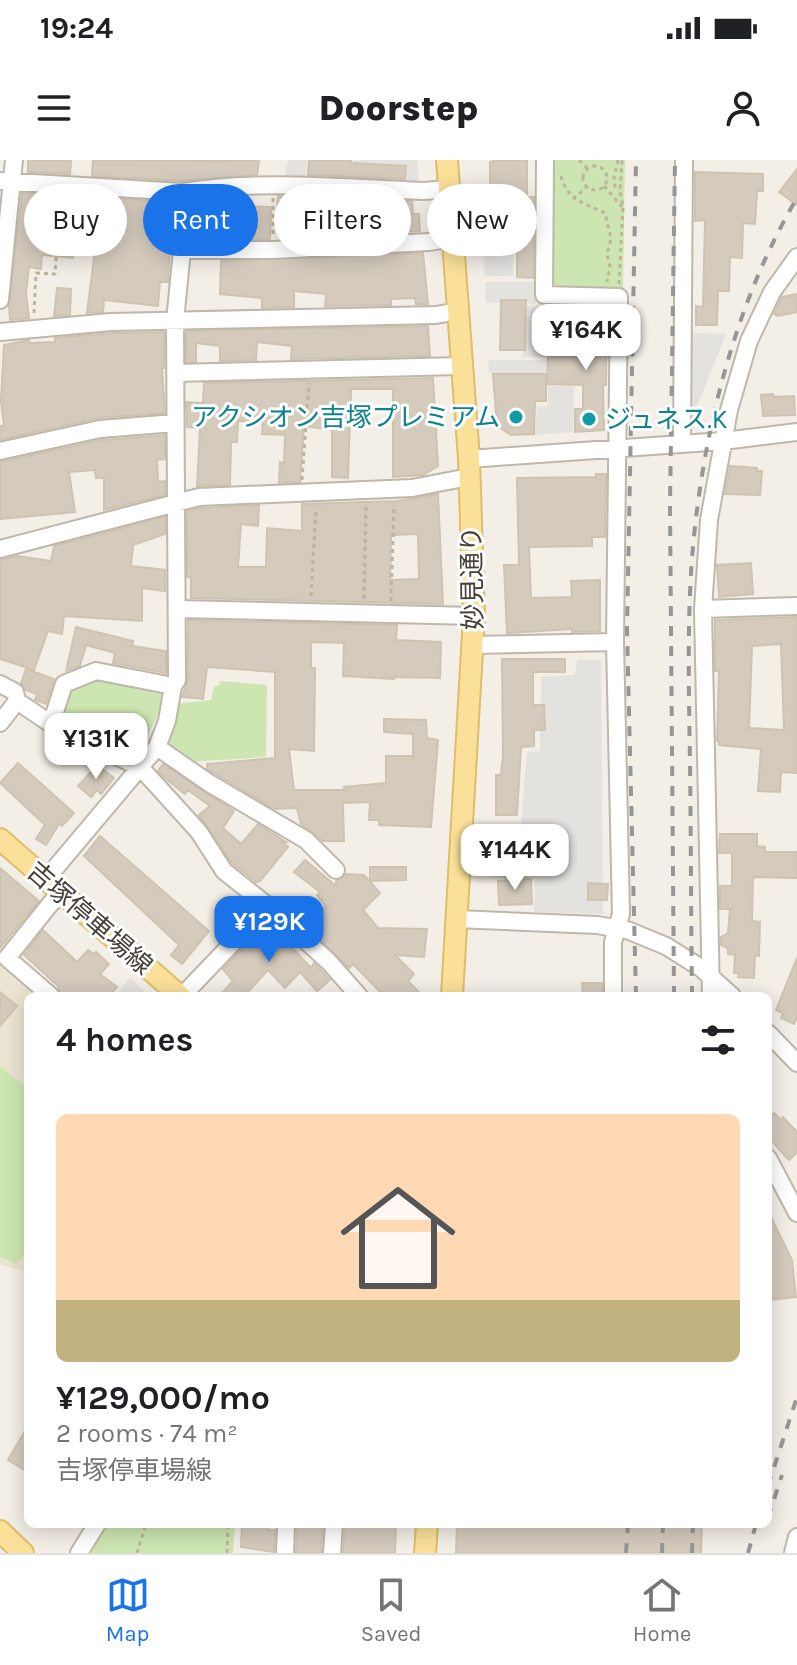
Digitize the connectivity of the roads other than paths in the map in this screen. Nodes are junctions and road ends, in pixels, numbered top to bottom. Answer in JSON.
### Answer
{"nodes":[{"id":1,"x":14,"y":160,"type":"edge"},
{"id":2,"x":447,"y":160,"type":"edge"},
{"id":3,"x":684,"y":160,"type":"edge"},
{"id":4,"x":554,"y":167,"type":"edge"},
{"id":5,"x":6,"y":182,"type":"edge"},
{"id":6,"x":448,"y":184,"type":"edge"},
{"id":7,"x":258,"y":187,"type":"edge"},
{"id":8,"x":143,"y":190,"type":"edge"},
{"id":9,"x":427,"y":191,"type":"edge"},
{"id":10,"x":427,"y":242,"type":"edge"},
{"id":11,"x":258,"y":250,"type":"edge"},
{"id":12,"x":181,"y":256,"type":"edge"},
{"id":13,"x":453,"y":256,"type":"edge"},
{"id":14,"x":797,"y":257,"type":"edge"},
{"id":15,"x":0,"y":300,"type":"edge"},
{"id":16,"x":458,"y":311,"type":"junction"},
{"id":17,"x":175,"y":321,"type":"junction"},
{"id":18,"x":0,"y":332,"type":"edge"},
{"id":19,"x":461,"y":366,"type":"junction"},
{"id":20,"x":175,"y":373,"type":"junction"},
{"id":21,"x":175,"y":423,"type":"junction"},
{"id":22,"x":797,"y":432,"type":"edge"},
{"id":23,"x":723,"y":441,"type":"junction"},
{"id":24,"x":682,"y":443,"type":"junction"},
{"id":25,"x":618,"y":447,"type":"junction"},
{"id":26,"x":0,"y":451,"type":"edge"},
{"id":27,"x":469,"y":468,"type":"junction"},
{"id":28,"x":177,"y":503,"type":"junction"},
{"id":29,"x":0,"y":549,"type":"edge"},
{"id":30,"x":797,"y":606,"type":"edge"},
{"id":31,"x":178,"y":609,"type":"junction"},
{"id":32,"x":703,"y":609,"type":"junction"},
{"id":33,"x":474,"y":616,"type":"junction"},
{"id":34,"x":615,"y":642,"type":"junction"},
{"id":35,"x":473,"y":645,"type":"junction"},
{"id":36,"x":0,"y":684,"type":"edge"},
{"id":37,"x":173,"y":686,"type":"junction"},
{"id":38,"x":17,"y":701,"type":"junction"},
{"id":39,"x":0,"y":723,"type":"edge"},
{"id":40,"x":51,"y":724,"type":"junction"},
{"id":41,"x":157,"y":747,"type":"junction"},
{"id":42,"x":141,"y":768,"type":"junction"},
{"id":43,"x":0,"y":839,"type":"edge"},
{"id":44,"x":336,"y":870,"type":"dead end"},
{"id":45,"x":46,"y":879,"type":"junction"},
{"id":46,"x":63,"y":894,"type":"junction"},
{"id":47,"x":268,"y":906,"type":"junction"},
{"id":48,"x":456,"y":919,"type":"junction"},
{"id":49,"x":617,"y":928,"type":"junction"},
{"id":50,"x":3,"y":955,"type":"edge"},
{"id":51,"x":711,"y":975,"type":"junction"},
{"id":52,"x":46,"y":992,"type":"edge"},
{"id":53,"x":176,"y":992,"type":"edge"},
{"id":54,"x":185,"y":992,"type":"edge"},
{"id":55,"x":355,"y":992,"type":"edge"},
{"id":56,"x":452,"y":992,"type":"edge"},
{"id":57,"x":613,"y":992,"type":"edge"},
{"id":58,"x":711,"y":992,"type":"edge"},
{"id":59,"x":728,"y":992,"type":"edge"},
{"id":60,"x":772,"y":1038,"type":"edge"},
{"id":61,"x":797,"y":1063,"type":"edge"},
{"id":62,"x":772,"y":1166,"type":"edge"},
{"id":63,"x":797,"y":1213,"type":"edge"},
{"id":64,"x":95,"y":1528,"type":"edge"},
{"id":65,"x":286,"y":1528,"type":"edge"},
{"id":66,"x":334,"y":1528,"type":"edge"},
{"id":67,"x":427,"y":1528,"type":"edge"},
{"id":68,"x":0,"y":1531,"type":"edge"},
{"id":69,"x":797,"y":1537,"type":"edge"},
{"id":70,"x":23,"y":1553,"type":"edge"},
{"id":71,"x":79,"y":1553,"type":"edge"},
{"id":72,"x":285,"y":1553,"type":"edge"},
{"id":73,"x":332,"y":1553,"type":"edge"},
{"id":74,"x":425,"y":1553,"type":"edge"},
{"id":75,"x":793,"y":1553,"type":"edge"}],
"edges":[{"from":1,"to":5,"type":"street"},
{"from":2,"to":6,"type":"main road","name":"妙見通り"},
{"from":3,"to":24,"type":"street"},
{"from":4,"to":25,"type":"street"},
{"from":5,"to":8,"type":"street"},
{"from":5,"to":15,"type":"street"},
{"from":7,"to":9,"type":"street"},
{"from":10,"to":11,"type":"street"},
{"from":12,"to":17,"type":"street"},
{"from":13,"to":16,"type":"main road","name":"妙見通り"},
{"from":14,"to":23,"type":"street"},
{"from":16,"to":17,"type":"street"},
{"from":16,"to":19,"type":"main road","name":"妙見通り"},
{"from":17,"to":18,"type":"street"},
{"from":17,"to":20,"type":"street"},
{"from":19,"to":20,"type":"street"},
{"from":19,"to":27,"type":"main road","name":"妙見通り"},
{"from":20,"to":21,"type":"street"},
{"from":21,"to":26,"type":"street"},
{"from":21,"to":28,"type":"street"},
{"from":22,"to":23,"type":"street"},
{"from":23,"to":24,"type":"street"},
{"from":23,"to":32,"type":"street"},
{"from":24,"to":25,"type":"street"},
{"from":25,"to":27,"type":"street"},
{"from":25,"to":34,"type":"street"},
{"from":27,"to":28,"type":"street"},
{"from":27,"to":33,"type":"main road","name":"妙見通り"},
{"from":28,"to":29,"type":"street"},
{"from":28,"to":31,"type":"street"},
{"from":30,"to":32,"type":"street"},
{"from":31,"to":33,"type":"street"},
{"from":31,"to":37,"type":"street"},
{"from":32,"to":51,"type":"street"},
{"from":33,"to":35,"type":"main road","name":"妙見通り"},
{"from":34,"to":35,"type":"street"},
{"from":34,"to":49,"type":"street"},
{"from":35,"to":48,"type":"main road","name":"妙見通り"},
{"from":36,"to":38,"type":"street"},
{"from":37,"to":40,"type":"street"},
{"from":37,"to":41,"type":"street"},
{"from":38,"to":39,"type":"street"},
{"from":38,"to":40,"type":"street"},
{"from":40,"to":42,"type":"street"},
{"from":41,"to":42,"type":"street"},
{"from":41,"to":44,"type":"street"},
{"from":42,"to":45,"type":"street"},
{"from":42,"to":47,"type":"street"},
{"from":43,"to":45,"type":"main road","name":"吉塚停車場線"},
{"from":45,"to":46,"type":"main road","name":"吉塚停車場線"},
{"from":46,"to":50,"type":"street"},
{"from":46,"to":53,"type":"main road","name":"吉塚停車場線"},
{"from":47,"to":54,"type":"street"},
{"from":47,"to":55,"type":"street"},
{"from":48,"to":49,"type":"street"},
{"from":48,"to":56,"type":"main road","name":"妙見通り"},
{"from":49,"to":51,"type":"street"},
{"from":49,"to":57,"type":"street"},
{"from":50,"to":52,"type":"street"},
{"from":51,"to":58,"type":"street"},
{"from":51,"to":59,"type":"street"},
{"from":60,"to":61,"type":"street"},
{"from":62,"to":63,"type":"street"},
{"from":64,"to":71,"type":"street"},
{"from":65,"to":72,"type":"street"},
{"from":66,"to":73,"type":"street"},
{"from":67,"to":74,"type":"main road"},
{"from":68,"to":70,"type":"main road"},
{"from":69,"to":75,"type":"street"}]}
